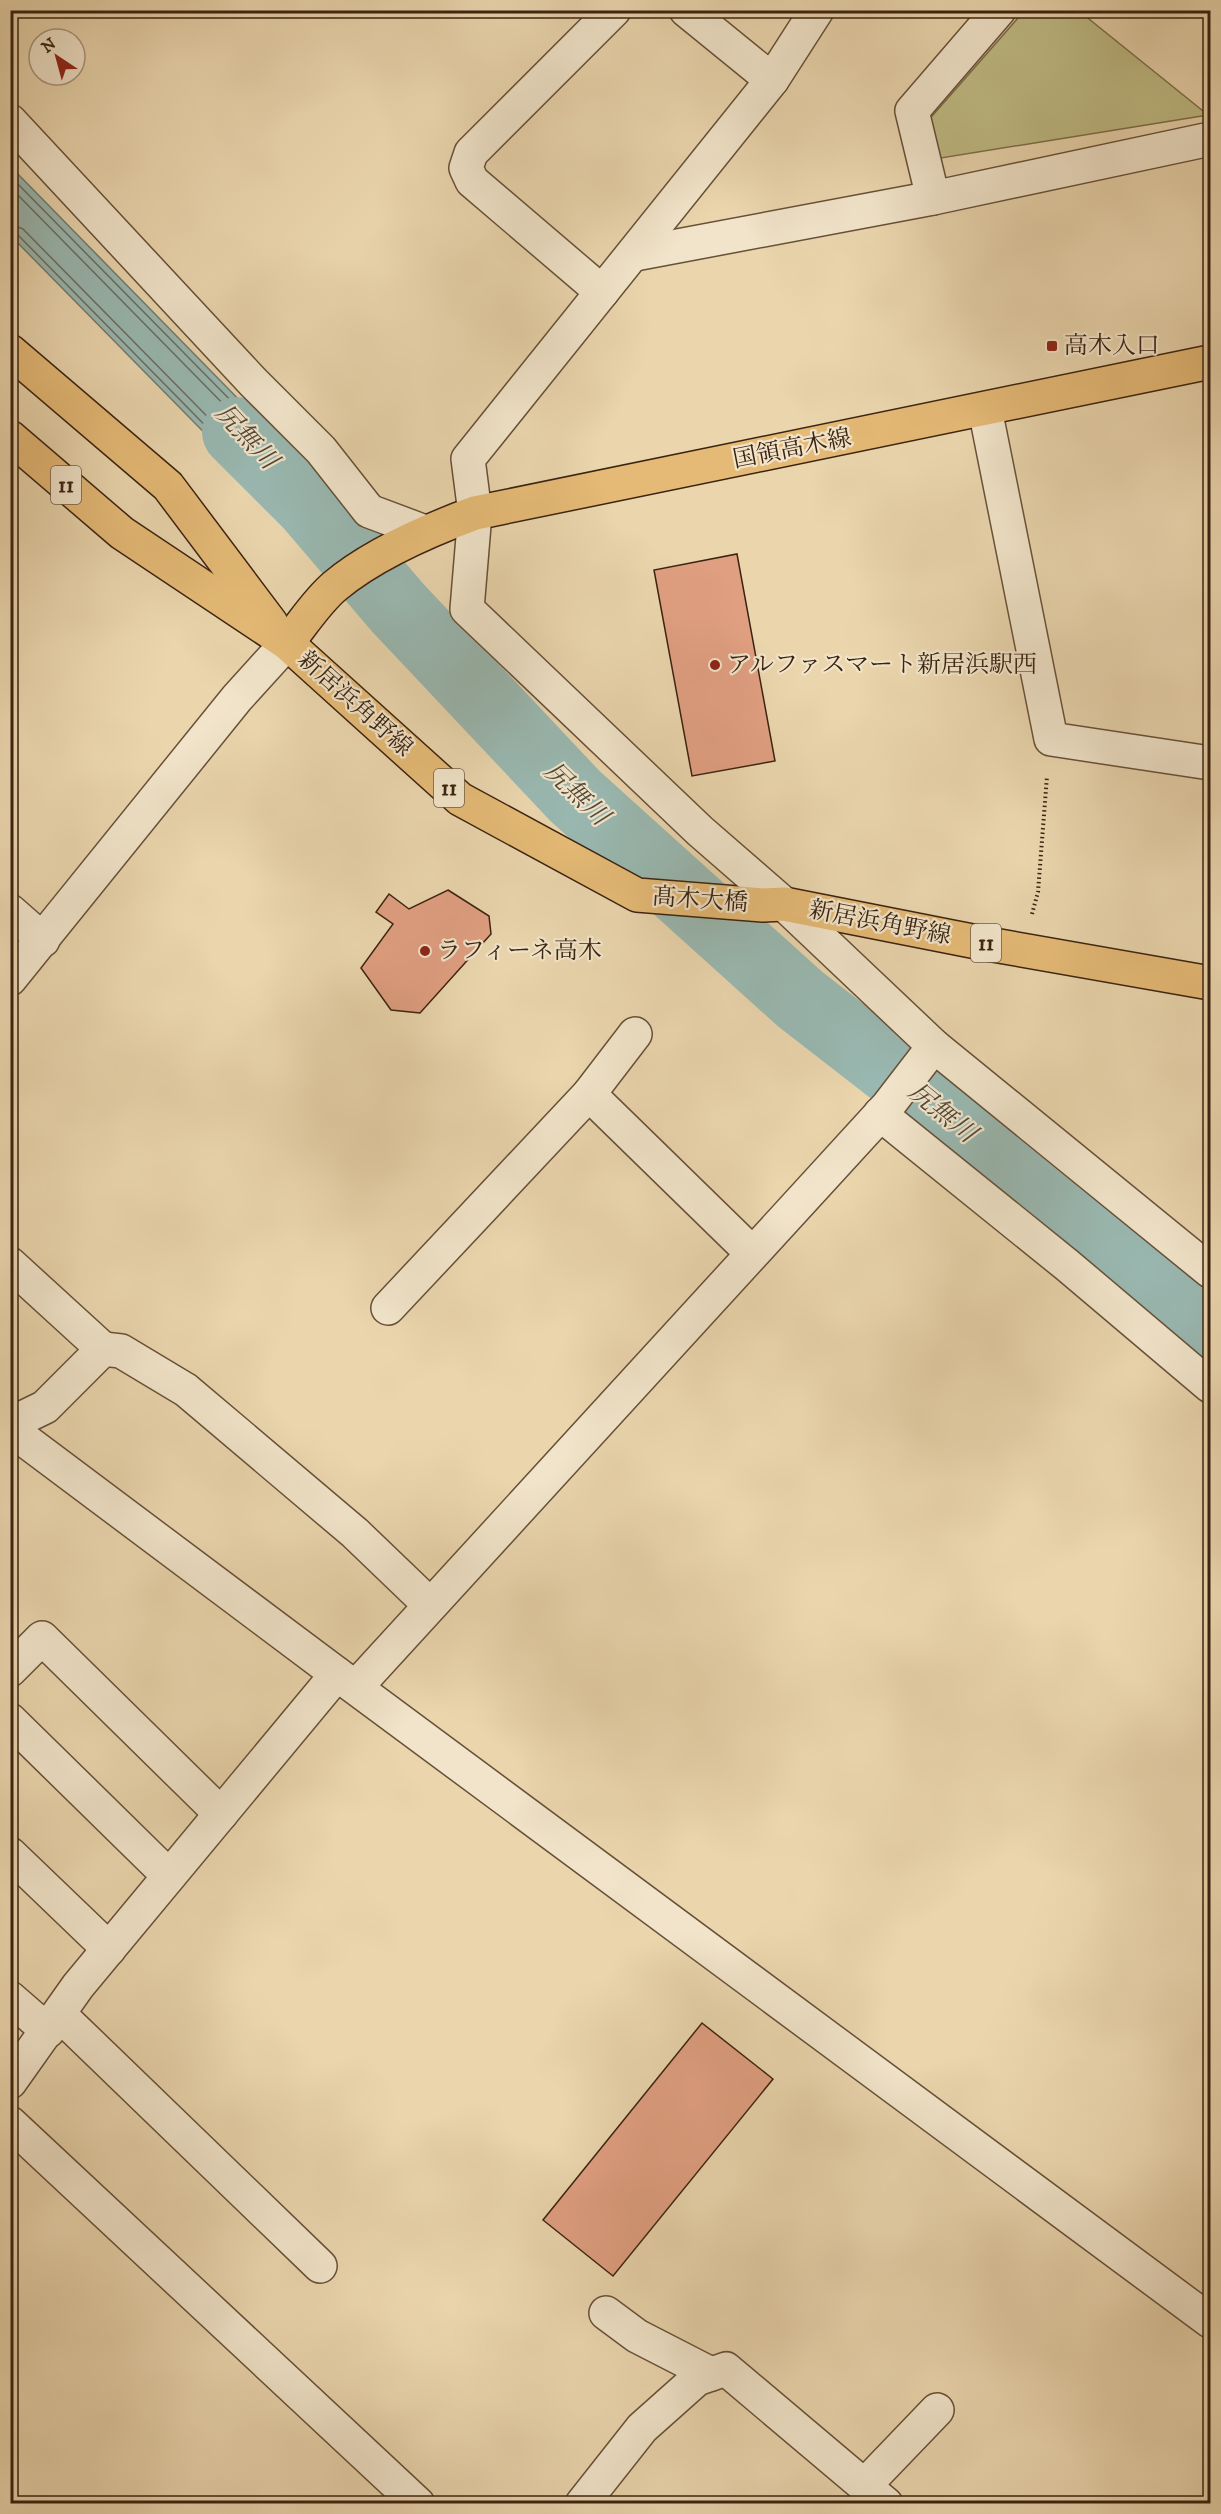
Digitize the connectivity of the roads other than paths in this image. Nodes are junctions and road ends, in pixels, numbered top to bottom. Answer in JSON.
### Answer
{"nodes":[{"id":1,"x":614,"y":10,"type":"edge"},
{"id":2,"x":686,"y":10,"type":"edge"},
{"id":3,"x":818,"y":10,"type":"edge"},
{"id":4,"x":999,"y":10,"type":"edge"},
{"id":5,"x":772,"y":80,"type":"junction"},
{"id":6,"x":10,"y":121,"type":"edge"},
{"id":7,"x":1210,"y":139,"type":"edge"},
{"id":8,"x":933,"y":198,"type":"junction"},
{"id":9,"x":635,"y":254,"type":"junction"},
{"id":10,"x":602,"y":292,"type":"junction"},
{"id":11,"x":10,"y":351,"type":"edge"},
{"id":12,"x":1210,"y":362,"type":"edge"},
{"id":13,"x":985,"y":409,"type":"junction"},
{"id":14,"x":10,"y":437,"type":"edge"},
{"id":15,"x":475,"y":513,"type":"junction"},
{"id":16,"x":425,"y":532,"type":"junction"},
{"id":17,"x":287,"y":644,"type":"junction"},
{"id":18,"x":1210,"y":763,"type":"edge"},
{"id":19,"x":637,"y":895,"type":"joint"},
{"id":20,"x":773,"y":904,"type":"junction"},
{"id":21,"x":10,"y":910,"type":"edge"},
{"id":22,"x":43,"y":940,"type":"junction"},
{"id":23,"x":10,"y":979,"type":"edge"},
{"id":24,"x":1210,"y":983,"type":"edge"},
{"id":25,"x":635,"y":1034,"type":"dead end"},
{"id":26,"x":928,"y":1054,"type":"junction"},
{"id":27,"x":589,"y":1094,"type":"junction"},
{"id":28,"x":884,"y":1111,"type":"junction"},
{"id":29,"x":752,"y":1253,"type":"junction"},
{"id":30,"x":10,"y":1264,"type":"edge"},
{"id":31,"x":1210,"y":1271,"type":"edge"},
{"id":32,"x":387,"y":1308,"type":"dead end"},
{"id":33,"x":103,"y":1349,"type":"junction"},
{"id":34,"x":1210,"y":1386,"type":"edge"},
{"id":35,"x":10,"y":1424,"type":"edge"},
{"id":36,"x":10,"y":1429,"type":"edge"},
{"id":37,"x":430,"y":1605,"type":"junction"},
{"id":38,"x":10,"y":1670,"type":"edge"},
{"id":39,"x":346,"y":1680,"type":"junction"},
{"id":40,"x":10,"y":1720,"type":"edge"},
{"id":41,"x":220,"y":1814,"type":"junction"},
{"id":42,"x":10,"y":1854,"type":"edge"},
{"id":43,"x":169,"y":1876,"type":"junction"},
{"id":44,"x":108,"y":1949,"type":"junction"},
{"id":45,"x":10,"y":1998,"type":"edge"},
{"id":46,"x":53,"y":2022,"type":"junction"},
{"id":47,"x":10,"y":2082,"type":"edge"},
{"id":48,"x":10,"y":2123,"type":"edge"},
{"id":49,"x":320,"y":2266,"type":"dead end"},
{"id":50,"x":606,"y":2313,"type":"dead end"},
{"id":51,"x":1210,"y":2321,"type":"edge"},
{"id":52,"x":711,"y":2374,"type":"junction"},
{"id":53,"x":936,"y":2410,"type":"dead end"},
{"id":54,"x":875,"y":2494,"type":"edge"},
{"id":55,"x":418,"y":2504,"type":"edge"},
{"id":56,"x":582,"y":2504,"type":"edge"}],
"edges":[{"from":1,"to":10,"type":"street"},
{"from":2,"to":5,"type":"street"},
{"from":3,"to":5,"type":"street"},
{"from":4,"to":8,"type":"street"},
{"from":5,"to":9,"type":"street"},
{"from":6,"to":16,"type":"street"},
{"from":7,"to":8,"type":"street"},
{"from":8,"to":9,"type":"street"},
{"from":9,"to":10,"type":"street"},
{"from":10,"to":15,"type":"street"},
{"from":11,"to":17,"type":"main road","name":"新居浜角野線","number":"11"},
{"from":12,"to":13,"type":"main road","name":"国領高木線"},
{"from":13,"to":15,"type":"main road","name":"国領高木線"},
{"from":13,"to":18,"type":"street"},
{"from":14,"to":17,"type":"main road","name":"新居浜角野線","number":"11"},
{"from":15,"to":16,"type":"main road","name":"国領高木線"},
{"from":15,"to":20,"type":"street"},
{"from":16,"to":17,"type":"main road","name":"国領高木線"},
{"from":17,"to":19,"type":"main road","name":"新居浜角野線","number":"11"},
{"from":17,"to":22,"type":"street"},
{"from":19,"to":20,"type":"main road","name":"髙木大橋","number":"11"},
{"from":20,"to":24,"type":"main road","name":"新居浜角野線","number":"11"},
{"from":20,"to":26,"type":"street"},
{"from":21,"to":22,"type":"street"},
{"from":22,"to":23,"type":"street"},
{"from":25,"to":27,"type":"street"},
{"from":26,"to":28,"type":"street"},
{"from":26,"to":31,"type":"street"},
{"from":27,"to":29,"type":"street"},
{"from":27,"to":32,"type":"street"},
{"from":28,"to":29,"type":"street"},
{"from":28,"to":34,"type":"street"},
{"from":29,"to":37,"type":"street"},
{"from":30,"to":33,"type":"street"},
{"from":33,"to":35,"type":"street"},
{"from":33,"to":37,"type":"street"},
{"from":36,"to":39,"type":"street"},
{"from":37,"to":39,"type":"street"},
{"from":38,"to":41,"type":"street"},
{"from":39,"to":41,"type":"street"},
{"from":39,"to":51,"type":"street"},
{"from":40,"to":43,"type":"street"},
{"from":41,"to":43,"type":"street"},
{"from":42,"to":44,"type":"street"},
{"from":43,"to":44,"type":"street"},
{"from":44,"to":46,"type":"street"},
{"from":45,"to":46,"type":"street"},
{"from":46,"to":47,"type":"street"},
{"from":46,"to":49,"type":"street"},
{"from":48,"to":55,"type":"street"},
{"from":50,"to":52,"type":"street"},
{"from":52,"to":54,"type":"street"},
{"from":52,"to":56,"type":"street"},
{"from":53,"to":54,"type":"street"}]}
